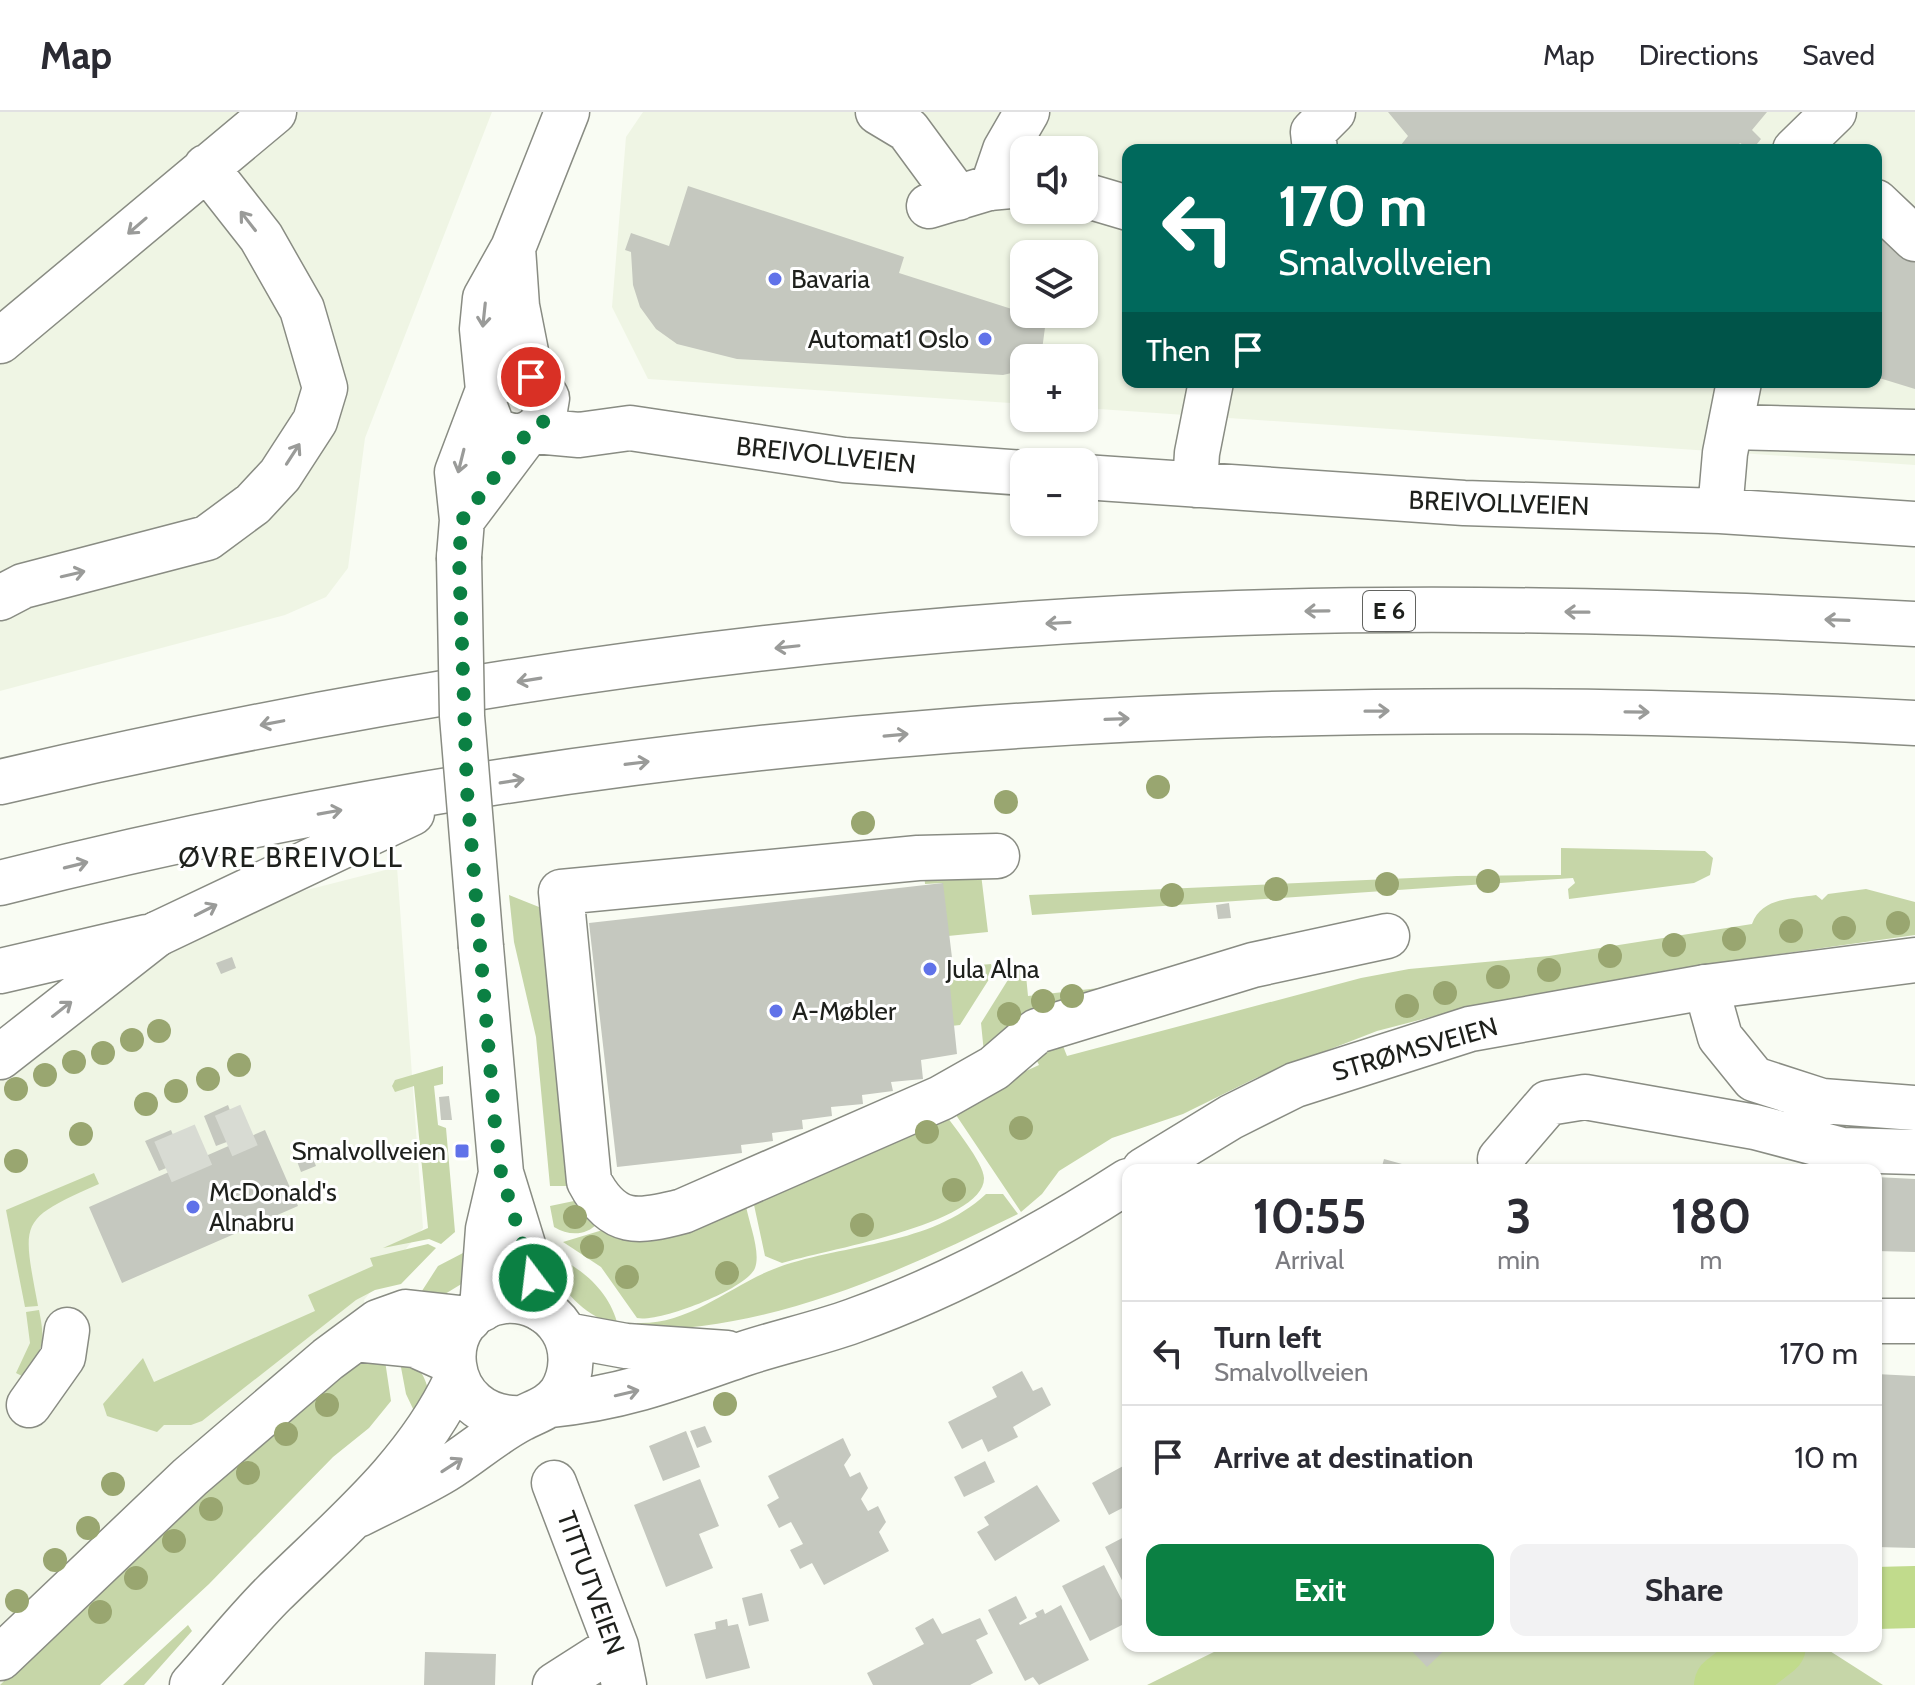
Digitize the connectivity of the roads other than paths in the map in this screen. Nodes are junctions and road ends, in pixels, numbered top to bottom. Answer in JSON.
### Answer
{"nodes":[{"id":1,"x":274,"y":112,"type":"edge"},
{"id":2,"x":567,"y":112,"type":"edge"},
{"id":3,"x":878,"y":112,"type":"edge"},
{"id":4,"x":1027,"y":112,"type":"edge"},
{"id":5,"x":1333,"y":112,"type":"edge"},
{"id":6,"x":1834,"y":112,"type":"edge"},
{"id":7,"x":1314,"y":144,"type":"edge"},
{"id":8,"x":1801,"y":144,"type":"edge"},
{"id":9,"x":201,"y":171,"type":"junction"},
{"id":10,"x":975,"y":195,"type":"edge"},
{"id":11,"x":1098,"y":199,"type":"edge"},
{"id":12,"x":1122,"y":206,"type":"edge"},
{"id":13,"x":1882,"y":208,"type":"edge"},
{"id":14,"x":1915,"y":239,"type":"edge"},
{"id":15,"x":513,"y":248,"type":"junction"},
{"id":16,"x":0,"y":341,"type":"edge"},
{"id":17,"x":537,"y":382,"type":"junction"},
{"id":18,"x":1210,"y":388,"type":"edge"},
{"id":19,"x":1738,"y":388,"type":"edge"},
{"id":20,"x":486,"y":398,"type":"junction"},
{"id":21,"x":1730,"y":427,"type":"junction"},
{"id":22,"x":630,"y":428,"type":"junction"},
{"id":23,"x":1915,"y":432,"type":"edge"},
{"id":24,"x":530,"y":433,"type":"junction"},
{"id":25,"x":1010,"y":472,"type":"edge"},
{"id":26,"x":1098,"y":478,"type":"edge"},
{"id":27,"x":1195,"y":485,"type":"junction"},
{"id":28,"x":1720,"y":511,"type":"junction"},
{"id":29,"x":1915,"y":524,"type":"edge"},
{"id":30,"x":461,"y":539,"type":"junction"},
{"id":31,"x":0,"y":598,"type":"edge"},
{"id":32,"x":1915,"y":624,"type":"edge"},
{"id":33,"x":1915,"y":723,"type":"edge"},
{"id":34,"x":0,"y":782,"type":"edge"},
{"id":35,"x":464,"y":789,"type":"junction"},
{"id":36,"x":997,"y":856,"type":"dead end"},
{"id":37,"x":0,"y":883,"type":"edge"},
{"id":38,"x":157,"y":934,"type":"junction"},
{"id":39,"x":1387,"y":936,"type":"dead end"},
{"id":40,"x":1915,"y":960,"type":"edge"},
{"id":41,"x":0,"y":971,"type":"edge"},
{"id":42,"x":1706,"y":987,"type":"junction"},
{"id":43,"x":0,"y":1057,"type":"edge"},
{"id":44,"x":1915,"y":1108,"type":"edge"},
{"id":45,"x":1915,"y":1152,"type":"edge"},
{"id":46,"x":1500,"y":1159,"type":"dead end"},
{"id":47,"x":1154,"y":1164,"type":"edge"},
{"id":48,"x":501,"y":1173,"type":"junction"},
{"id":49,"x":1122,"y":1185,"type":"edge"},
{"id":50,"x":476,"y":1314,"type":"junction"},
{"id":51,"x":1882,"y":1321,"type":"edge"},
{"id":52,"x":1915,"y":1321,"type":"edge"},
{"id":53,"x":554,"y":1322,"type":"junction"},
{"id":54,"x":67,"y":1330,"type":"dead end"},
{"id":55,"x":355,"y":1339,"type":"junction"},
{"id":56,"x":745,"y":1353,"type":"junction"},
{"id":57,"x":455,"y":1371,"type":"junction"},
{"id":58,"x":29,"y":1405,"type":"dead end"},
{"id":59,"x":537,"y":1411,"type":"junction"},
{"id":60,"x":554,"y":1483,"type":"dead end"},
{"id":61,"x":358,"y":1515,"type":"junction"},
{"id":62,"x":0,"y":1658,"type":"edge"},
{"id":63,"x":620,"y":1666,"type":"edge"},
{"id":64,"x":192,"y":1685,"type":"edge"},
{"id":65,"x":555,"y":1685,"type":"edge"}],
"edges":[{"from":1,"to":9,"type":"main road"},
{"from":2,"to":15,"type":"main road"},
{"from":3,"to":10,"type":"main road"},
{"from":4,"to":10,"type":"main road"},
{"from":5,"to":7,"type":"main road"},
{"from":6,"to":8,"type":"main road"},
{"from":9,"to":16,"type":"main road","one_way":true},
{"from":31,"to":9,"type":"main road","one_way":true},
{"from":11,"to":12,"type":"main road"},
{"from":13,"to":14,"type":"main road"},
{"from":15,"to":17,"type":"main road"},
{"from":15,"to":20,"type":"main road","one_way":true},
{"from":17,"to":20,"type":"main road"},
{"from":17,"to":22,"type":"main road","name":"BREIVOLLVEIEN"},
{"from":17,"to":24,"type":"main road"},
{"from":18,"to":27,"type":"main road"},
{"from":19,"to":21,"type":"main road"},
{"from":20,"to":24,"type":"main road"},
{"from":20,"to":30,"type":"main road","one_way":true},
{"from":21,"to":23,"type":"main road"},
{"from":21,"to":28,"type":"main road"},
{"from":22,"to":24,"type":"main road","name":"BREIVOLLVEIEN"},
{"from":22,"to":25,"type":"main road","name":"BREIVOLLVEIEN"},
{"from":24,"to":30,"type":"main road"},
{"from":26,"to":27,"type":"main road","name":"BREIVOLLVEIEN"},
{"from":27,"to":28,"type":"main road","name":"BREIVOLLVEIEN"},
{"from":28,"to":29,"type":"main road","name":"BREIVOLLVEIEN"},
{"from":30,"to":48,"type":"main road","bridge":true},
{"from":32,"to":34,"type":"main road","number":"E 6","one_way":true},
{"from":35,"to":33,"type":"main road","one_way":true},
{"from":37,"to":35,"type":"main road","one_way":true},
{"from":38,"to":35,"type":"main road","one_way":true},
{"from":36,"to":39,"type":"main road"},
{"from":38,"to":41,"type":"main road"},
{"from":43,"to":38,"type":"main road","one_way":true},
{"from":40,"to":42,"type":"main road","name":"STRØMSVEIEN"},
{"from":42,"to":44,"type":"main road"},
{"from":42,"to":47,"type":"main road","name":"STRØMSVEIEN"},
{"from":45,"to":46,"type":"main road"},
{"from":48,"to":50,"type":"main road"},
{"from":48,"to":53,"type":"main road"},
{"from":49,"to":56,"type":"main road"},
{"from":50,"to":53,"type":"main road"},
{"from":50,"to":55,"type":"main road"},
{"from":50,"to":57,"type":"main road"},
{"from":51,"to":52,"type":"main road"},
{"from":53,"to":56,"type":"main road"},
{"from":53,"to":59,"type":"main road"},
{"from":54,"to":58,"type":"main road"},
{"from":55,"to":57,"type":"main road"},
{"from":55,"to":62,"type":"main road"},
{"from":59,"to":56,"type":"main road","one_way":true},
{"from":57,"to":59,"type":"main road"},
{"from":57,"to":61,"type":"main road"},
{"from":61,"to":59,"type":"main road","one_way":true},
{"from":60,"to":63,"type":"main road","name":"TITTUTVEIEN"},
{"from":61,"to":64,"type":"main road"},
{"from":63,"to":65,"type":"main road"}]}
